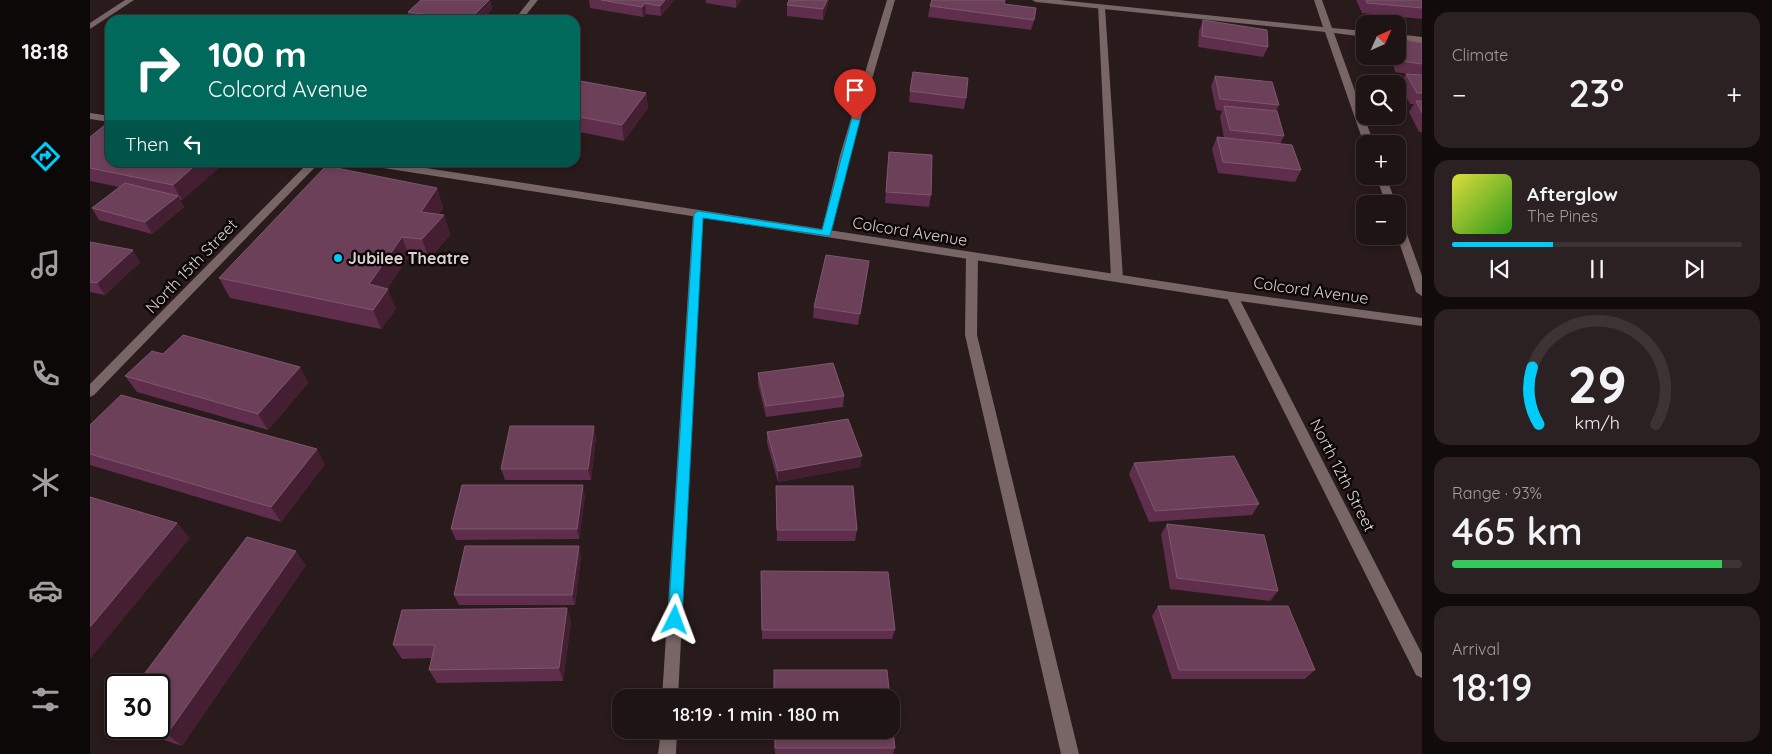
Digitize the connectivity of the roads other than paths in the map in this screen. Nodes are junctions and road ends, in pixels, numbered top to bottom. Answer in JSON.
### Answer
{"nodes":[{"id":1,"x":130,"y":0,"type":"edge"},
{"id":2,"x":534,"y":0,"type":"edge"},
{"id":3,"x":891,"y":0,"type":"edge"},
{"id":4,"x":1036,"y":0,"type":"edge"},
{"id":5,"x":1318,"y":0,"type":"edge"},
{"id":6,"x":1101,"y":7,"type":"junction"},
{"id":7,"x":108,"y":15,"type":"edge"},
{"id":8,"x":522,"y":15,"type":"edge"},
{"id":9,"x":105,"y":17,"type":"edge"},
{"id":10,"x":90,"y":27,"type":"edge"},
{"id":11,"x":1329,"y":30,"type":"junction"},
{"id":12,"x":1356,"y":33,"type":"edge"},
{"id":13,"x":1406,"y":38,"type":"edge"},
{"id":14,"x":1422,"y":40,"type":"edge"},
{"id":15,"x":90,"y":116,"type":"edge"},
{"id":16,"x":105,"y":118,"type":"edge"},
{"id":17,"x":1366,"y":135,"type":"edge"},
{"id":18,"x":310,"y":167,"type":"edge"},
{"id":19,"x":413,"y":167,"type":"edge"},
{"id":20,"x":698,"y":214,"type":"junction"},
{"id":21,"x":826,"y":234,"type":"junction"},
{"id":22,"x":1406,"y":245,"type":"edge"},
{"id":23,"x":972,"y":256,"type":"junction"},
{"id":24,"x":1117,"y":278,"type":"junction"},
{"id":25,"x":1422,"y":292,"type":"edge"},
{"id":26,"x":1232,"y":296,"type":"junction"},
{"id":27,"x":1422,"y":322,"type":"edge"},
{"id":28,"x":90,"y":392,"type":"edge"},
{"id":29,"x":1422,"y":670,"type":"edge"},
{"id":30,"x":671,"y":689,"type":"edge"},
{"id":31,"x":668,"y":739,"type":"edge"},
{"id":32,"x":667,"y":754,"type":"edge"},
{"id":33,"x":1070,"y":754,"type":"edge"}],
"edges":[{"from":1,"to":7,"type":"street"},
{"from":2,"to":8,"type":"street"},
{"from":3,"to":21,"type":"street"},
{"from":4,"to":6,"type":"street"},
{"from":5,"to":11,"type":"street"},
{"from":6,"to":11,"type":"street"},
{"from":6,"to":24,"type":"street"},
{"from":9,"to":10,"type":"street"},
{"from":11,"to":12,"type":"street"},
{"from":11,"to":17,"type":"street"},
{"from":13,"to":14,"type":"street"},
{"from":15,"to":16,"type":"street"},
{"from":18,"to":28,"type":"street","name":"North 15th Street"},
{"from":19,"to":20,"type":"street","name":"Colcord Avenue"},
{"from":20,"to":21,"type":"street","name":"Colcord Avenue"},
{"from":20,"to":30,"type":"street"},
{"from":21,"to":23,"type":"street","name":"Colcord Avenue"},
{"from":22,"to":25,"type":"street"},
{"from":23,"to":24,"type":"street","name":"Colcord Avenue"},
{"from":23,"to":33,"type":"street"},
{"from":24,"to":26,"type":"street","name":"Colcord Avenue"},
{"from":26,"to":27,"type":"street","name":"Colcord Avenue"},
{"from":26,"to":29,"type":"street","name":"North 12th Street"},
{"from":31,"to":32,"type":"street"}]}
